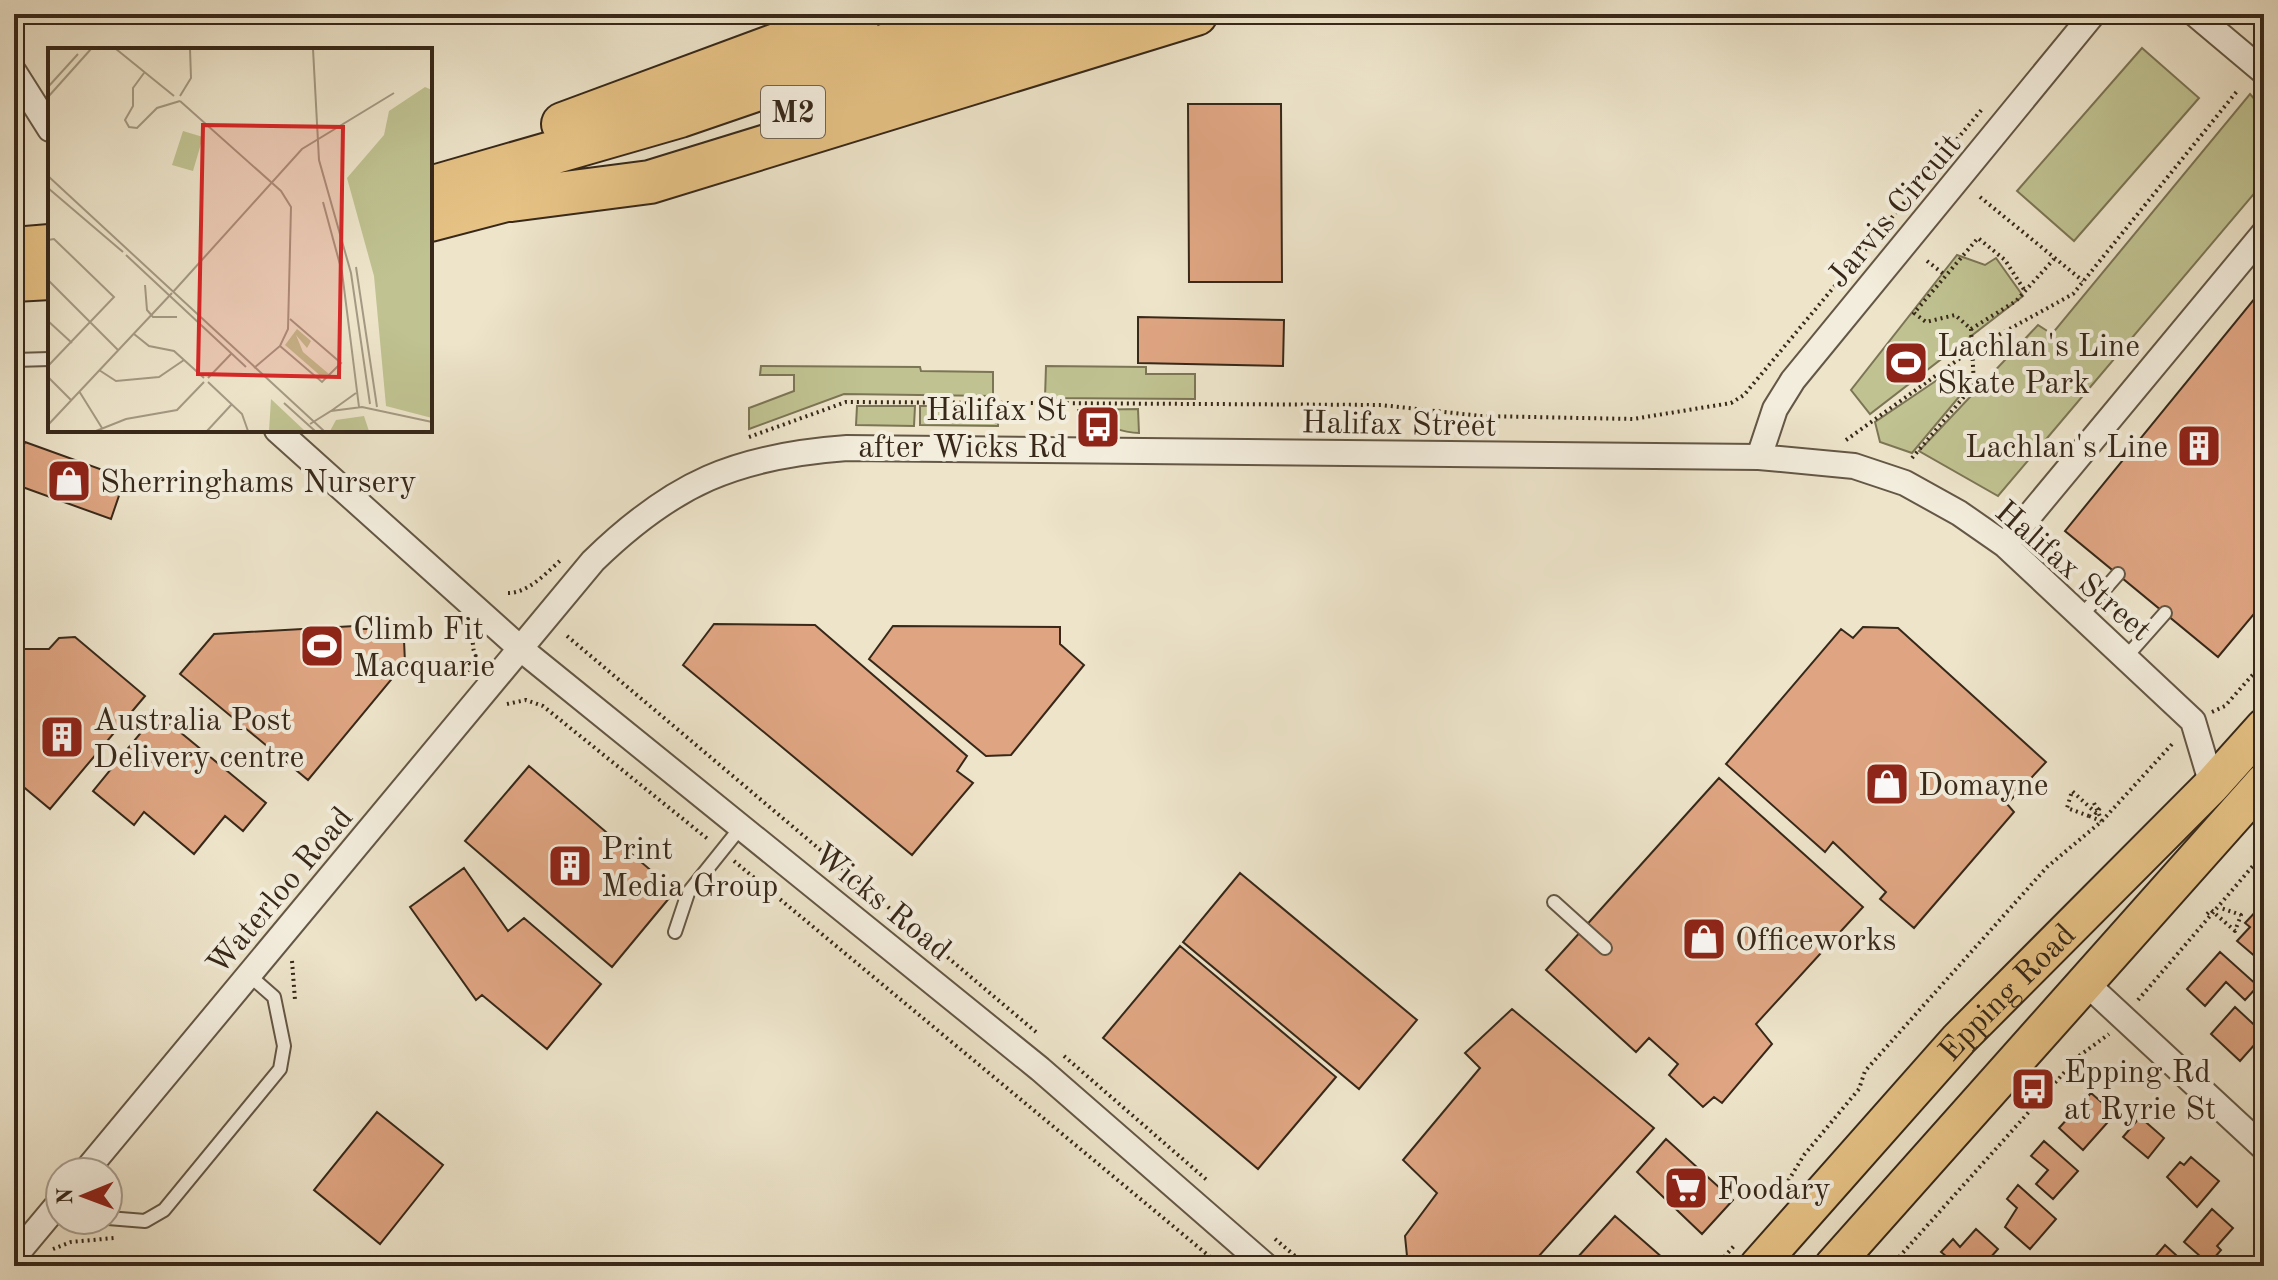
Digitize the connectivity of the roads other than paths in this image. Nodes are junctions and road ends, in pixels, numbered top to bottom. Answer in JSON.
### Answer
{"nodes":[{"id":1,"x":860,"y":14,"type":"edge"},
{"id":2,"x":977,"y":14,"type":"edge"},
{"id":3,"x":1072,"y":14,"type":"edge"},
{"id":4,"x":1196,"y":14,"type":"edge"},
{"id":5,"x":2093,"y":14,"type":"edge"},
{"id":6,"x":2195,"y":14,"type":"edge"},
{"id":7,"x":14,"y":72,"type":"edge"},
{"id":8,"x":2264,"y":72,"type":"edge"},
{"id":9,"x":48,"y":126,"type":"edge"},
{"id":10,"x":432,"y":198,"type":"edge"},
{"id":11,"x":432,"y":199,"type":"edge"},
{"id":12,"x":432,"y":199,"type":"edge"},
{"id":13,"x":511,"y":200,"type":"junction"},
{"id":14,"x":2264,"y":233,"type":"edge"},
{"id":15,"x":40,"y":255,"type":"edge"},
{"id":16,"x":14,"y":280,"type":"edge"},
{"id":17,"x":48,"y":359,"type":"edge"},
{"id":18,"x":14,"y":360,"type":"edge"},
{"id":19,"x":279,"y":432,"type":"edge"},
{"id":20,"x":1759,"y":457,"type":"junction"},
{"id":21,"x":2005,"y":545,"type":"junction"},
{"id":22,"x":2118,"y":574,"type":"dead end"},
{"id":23,"x":2165,"y":613,"type":"dead end"},
{"id":24,"x":2082,"y":615,"type":"junction"},
{"id":25,"x":521,"y":649,"type":"junction"},
{"id":26,"x":2126,"y":657,"type":"junction"},
{"id":27,"x":2264,"y":727,"type":"edge"},
{"id":28,"x":2264,"y":782,"type":"edge"},
{"id":29,"x":2212,"y":785,"type":"junction"},
{"id":30,"x":741,"y":827,"type":"junction"},
{"id":31,"x":1554,"y":902,"type":"dead end"},
{"id":32,"x":675,"y":932,"type":"dead end"},
{"id":33,"x":1605,"y":948,"type":"dead end"},
{"id":34,"x":249,"y":975,"type":"junction"},
{"id":35,"x":2087,"y":984,"type":"junction"},
{"id":36,"x":2264,"y":1148,"type":"edge"},
{"id":37,"x":98,"y":1156,"type":"edge"},
{"id":38,"x":124,"y":1219,"type":"edge"},
{"id":39,"x":44,"y":1221,"type":"edge"},
{"id":40,"x":1746,"y":1255,"type":"edge"},
{"id":41,"x":14,"y":1257,"type":"edge"},
{"id":42,"x":1266,"y":1266,"type":"edge"},
{"id":43,"x":1833,"y":1266,"type":"edge"}],
"edges":[{"from":1,"to":10,"type":"highway"},
{"from":2,"to":11,"type":"highway","number":"M2"},
{"from":3,"to":13,"type":"highway","number":"M2"},
{"from":4,"to":13,"type":"highway"},
{"from":5,"to":20,"type":"street","name":"Jarvis Circuit"},
{"from":6,"to":8,"type":"street"},
{"from":7,"to":9,"type":"street"},
{"from":12,"to":13,"type":"highway","number":"M2"},
{"from":14,"to":21,"type":"street"},
{"from":15,"to":16,"type":"highway"},
{"from":17,"to":18,"type":"lane"},
{"from":19,"to":25,"type":"street","name":"Wicks Road"},
{"from":20,"to":21,"type":"street","name":"Halifax Street"},
{"from":20,"to":25,"type":"street","name":"Halifax Street"},
{"from":21,"to":24,"type":"street","name":"Halifax Street"},
{"from":22,"to":24,"type":"lane"},
{"from":23,"to":26,"type":"lane"},
{"from":24,"to":26,"type":"street","name":"Halifax Street"},
{"from":25,"to":30,"type":"street","name":"Wicks Road"},
{"from":25,"to":34,"type":"street","name":"Waterloo Road"},
{"from":26,"to":29,"type":"street","name":"Halifax Street"},
{"from":27,"to":29,"type":"main road","name":"Epping Road"},
{"from":28,"to":35,"type":"main road","name":"Epping Road"},
{"from":29,"to":40,"type":"main road","name":"Epping Road"},
{"from":30,"to":32,"type":"lane"},
{"from":30,"to":42,"type":"street","name":"Wicks Road"},
{"from":31,"to":33,"type":"lane"},
{"from":34,"to":37,"type":"street","name":"Waterloo Road"},
{"from":34,"to":38,"type":"lane"},
{"from":35,"to":36,"type":"street"},
{"from":35,"to":43,"type":"main road","name":"Epping Road"},
{"from":39,"to":41,"type":"street"}]}
